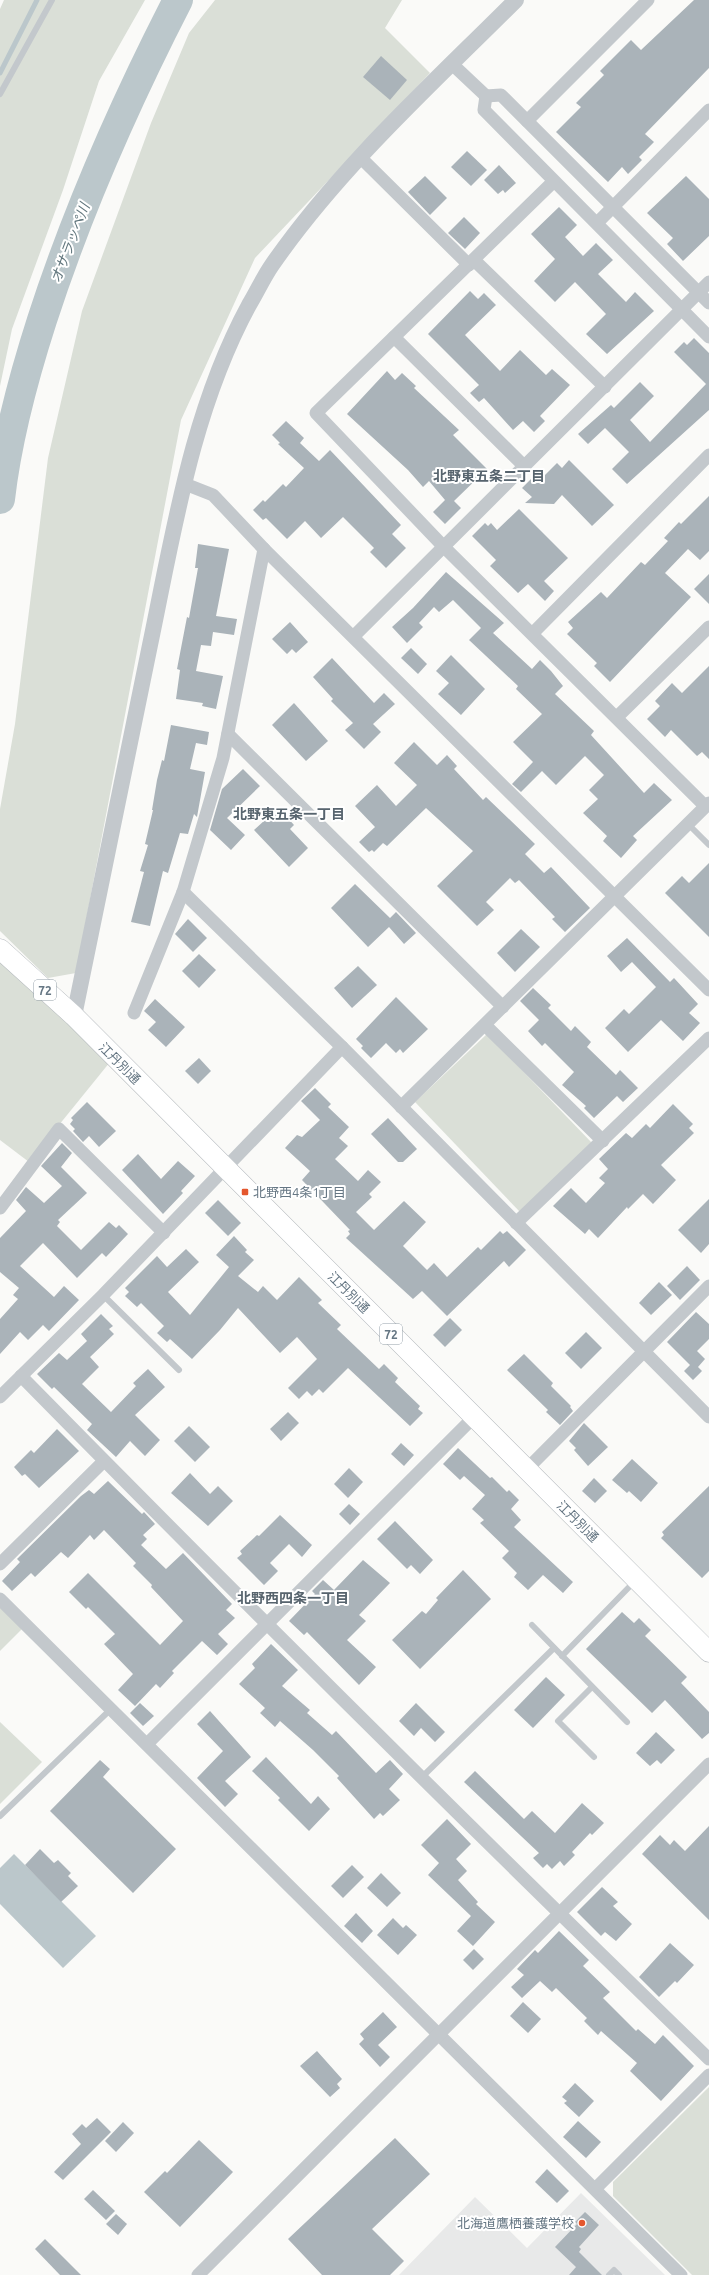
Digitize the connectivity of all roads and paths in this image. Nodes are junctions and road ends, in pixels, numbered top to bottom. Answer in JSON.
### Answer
{"nodes":[{"id":1,"x":52,"y":0,"type":"edge"},
{"id":2,"x":516,"y":0,"type":"edge"},
{"id":3,"x":648,"y":0,"type":"edge"},
{"id":4,"x":452,"y":64,"type":"junction"},
{"id":5,"x":0,"y":94,"type":"edge"},
{"id":6,"x":486,"y":96,"type":"junction"},
{"id":7,"x":709,"y":110,"type":"edge"},
{"id":8,"x":527,"y":121,"type":"junction"},
{"id":9,"x":361,"y":158,"type":"junction"},
{"id":10,"x":553,"y":182,"type":"junction"},
{"id":11,"x":613,"y":207,"type":"junction"},
{"id":12,"x":597,"y":223,"type":"junction"},
{"id":13,"x":472,"y":262,"type":"junction"},
{"id":14,"x":709,"y":282,"type":"edge"},
{"id":15,"x":699,"y":292,"type":"junction"},
{"id":16,"x":709,"y":303,"type":"edge"},
{"id":17,"x":682,"y":309,"type":"junction"},
{"id":18,"x":709,"y":336,"type":"edge"},
{"id":19,"x":394,"y":337,"type":"junction"},
{"id":20,"x":604,"y":387,"type":"junction"},
{"id":21,"x":709,"y":455,"type":"edge"},
{"id":22,"x":524,"y":466,"type":"junction"},
{"id":23,"x":185,"y":484,"type":"junction"},
{"id":24,"x":443,"y":546,"type":"junction"},
{"id":25,"x":264,"y":549,"type":"junction"},
{"id":26,"x":709,"y":627,"type":"edge"},
{"id":27,"x":533,"y":633,"type":"junction"},
{"id":28,"x":354,"y":636,"type":"junction"},
{"id":29,"x":617,"y":718,"type":"junction"},
{"id":30,"x":228,"y":734,"type":"junction"},
{"id":31,"x":707,"y":804,"type":"edge"},
{"id":32,"x":688,"y":824,"type":"junction"},
{"id":33,"x":709,"y":845,"type":"edge"},
{"id":34,"x":182,"y":892,"type":"junction"},
{"id":35,"x":616,"y":896,"type":"junction"},
{"id":36,"x":0,"y":949,"type":"edge"},
{"id":37,"x":709,"y":990,"type":"edge"},
{"id":38,"x":503,"y":1007,"type":"junction"},
{"id":39,"x":134,"y":1013,"type":"dead end"},
{"id":40,"x":74,"y":1016,"type":"junction"},
{"id":41,"x":485,"y":1025,"type":"junction"},
{"id":42,"x":709,"y":1038,"type":"edge"},
{"id":43,"x":342,"y":1047,"type":"junction"},
{"id":44,"x":401,"y":1107,"type":"junction"},
{"id":45,"x":602,"y":1141,"type":"junction"},
{"id":46,"x":226,"y":1169,"type":"junction"},
{"id":47,"x":0,"y":1208,"type":"edge"},
{"id":48,"x":516,"y":1223,"type":"junction"},
{"id":49,"x":164,"y":1233,"type":"junction"},
{"id":50,"x":709,"y":1286,"type":"edge"},
{"id":51,"x":103,"y":1295,"type":"junction"},
{"id":52,"x":644,"y":1351,"type":"junction"},
{"id":53,"x":179,"y":1370,"type":"dead end"},
{"id":54,"x":21,"y":1376,"type":"junction"},
{"id":55,"x":0,"y":1397,"type":"edge"},
{"id":56,"x":474,"y":1417,"type":"junction"},
{"id":57,"x":709,"y":1417,"type":"edge"},
{"id":58,"x":104,"y":1461,"type":"junction"},
{"id":59,"x":526,"y":1470,"type":"junction"},
{"id":60,"x":0,"y":1564,"type":"edge"},
{"id":61,"x":637,"y":1580,"type":"junction"},
{"id":62,"x":0,"y":1599,"type":"edge"},
{"id":63,"x":266,"y":1624,"type":"junction"},
{"id":64,"x":532,"y":1625,"type":"dead end"},
{"id":65,"x":554,"y":1648,"type":"junction"},
{"id":66,"x":709,"y":1652,"type":"edge"},
{"id":67,"x":562,"y":1656,"type":"junction"},
{"id":68,"x":592,"y":1686,"type":"junction"},
{"id":69,"x":111,"y":1709,"type":"junction"},
{"id":70,"x":627,"y":1722,"type":"dead end"},
{"id":71,"x":147,"y":1744,"type":"junction"},
{"id":72,"x":594,"y":1757,"type":"dead end"},
{"id":73,"x":709,"y":1764,"type":"edge"},
{"id":74,"x":422,"y":1777,"type":"junction"},
{"id":75,"x":0,"y":1816,"type":"edge"},
{"id":76,"x":559,"y":1913,"type":"junction"},
{"id":77,"x":438,"y":2034,"type":"junction"},
{"id":78,"x":709,"y":2059,"type":"edge"},
{"id":79,"x":709,"y":2075,"type":"edge"},
{"id":80,"x":595,"y":2189,"type":"junction"},
{"id":81,"x":198,"y":2275,"type":"edge"},
{"id":82,"x":609,"y":2275,"type":"edge"},
{"id":83,"x":619,"y":2275,"type":"edge"},
{"id":84,"x":681,"y":2275,"type":"edge"}],
"edges":[{"from":1,"to":5,"type":"lane"},
{"from":2,"to":4,"type":"street"},
{"from":3,"to":8,"type":"street"},
{"from":4,"to":6,"type":"street"},
{"from":4,"to":9,"type":"street"},
{"from":6,"to":8,"type":"street"},
{"from":6,"to":10,"type":"street"},
{"from":7,"to":11,"type":"street"},
{"from":8,"to":11,"type":"street"},
{"from":9,"to":13,"type":"street"},
{"from":9,"to":23,"type":"street"},
{"from":10,"to":12,"type":"street"},
{"from":10,"to":13,"type":"street"},
{"from":11,"to":12,"type":"street"},
{"from":11,"to":15,"type":"street"},
{"from":12,"to":17,"type":"street"},
{"from":13,"to":19,"type":"street"},
{"from":13,"to":20,"type":"street"},
{"from":14,"to":15,"type":"street"},
{"from":15,"to":16,"type":"street"},
{"from":15,"to":17,"type":"street"},
{"from":17,"to":18,"type":"street"},
{"from":17,"to":20,"type":"street"},
{"from":19,"to":22,"type":"street"},
{"from":19,"to":24,"type":"street"},
{"from":20,"to":22,"type":"street"},
{"from":21,"to":27,"type":"street"},
{"from":22,"to":24,"type":"street"},
{"from":23,"to":25,"type":"street"},
{"from":23,"to":40,"type":"street"},
{"from":24,"to":27,"type":"street"},
{"from":24,"to":28,"type":"street"},
{"from":25,"to":28,"type":"street"},
{"from":25,"to":30,"type":"street"},
{"from":26,"to":29,"type":"street"},
{"from":27,"to":29,"type":"street"},
{"from":28,"to":35,"type":"street"},
{"from":29,"to":31,"type":"street"},
{"from":30,"to":34,"type":"street"},
{"from":30,"to":38,"type":"street"},
{"from":31,"to":32,"type":"street"},
{"from":32,"to":33,"type":"lane"},
{"from":32,"to":35,"type":"street"},
{"from":34,"to":39,"type":"street"},
{"from":34,"to":43,"type":"street"},
{"from":35,"to":37,"type":"street"},
{"from":35,"to":38,"type":"street"},
{"from":36,"to":40,"type":"main road","number":"72"},
{"from":38,"to":41,"type":"street"},
{"from":40,"to":46,"type":"main road","name":"江丹別通","number":"72"},
{"from":41,"to":44,"type":"street"},
{"from":41,"to":45,"type":"street"},
{"from":42,"to":45,"type":"street"},
{"from":43,"to":44,"type":"street"},
{"from":43,"to":46,"type":"street"},
{"from":44,"to":48,"type":"street"},
{"from":45,"to":48,"type":"street"},
{"from":46,"to":49,"type":"street"},
{"from":46,"to":56,"type":"main road","name":"江丹別通","number":"72"},
{"from":47,"to":49,"type":"street"},
{"from":48,"to":52,"type":"street"},
{"from":49,"to":51,"type":"street"},
{"from":50,"to":52,"type":"street"},
{"from":51,"to":53,"type":"lane"},
{"from":51,"to":54,"type":"street"},
{"from":52,"to":57,"type":"street"},
{"from":52,"to":59,"type":"street"},
{"from":54,"to":55,"type":"street"},
{"from":54,"to":58,"type":"street"},
{"from":56,"to":59,"type":"main road","name":"江丹別通","number":"72"},
{"from":56,"to":63,"type":"street"},
{"from":58,"to":60,"type":"street"},
{"from":58,"to":63,"type":"street"},
{"from":59,"to":61,"type":"main road","name":"江丹別通","number":"72"},
{"from":61,"to":66,"type":"main road","name":"江丹別通","number":"72"},
{"from":61,"to":67,"type":"lane"},
{"from":62,"to":69,"type":"street"},
{"from":63,"to":71,"type":"street"},
{"from":63,"to":74,"type":"street"},
{"from":64,"to":65,"type":"lane"},
{"from":65,"to":67,"type":"lane"},
{"from":65,"to":74,"type":"lane"},
{"from":67,"to":68,"type":"lane"},
{"from":68,"to":70,"type":"lane"},
{"from":68,"to":72,"type":"lane"},
{"from":69,"to":71,"type":"street"},
{"from":69,"to":75,"type":"lane"},
{"from":71,"to":77,"type":"street"},
{"from":73,"to":76,"type":"street"},
{"from":74,"to":76,"type":"street"},
{"from":76,"to":77,"type":"street"},
{"from":76,"to":78,"type":"street"},
{"from":77,"to":80,"type":"street"},
{"from":77,"to":81,"type":"street"},
{"from":79,"to":80,"type":"street"},
{"from":80,"to":84,"type":"street"},
{"from":82,"to":83,"type":"lane"}]}
